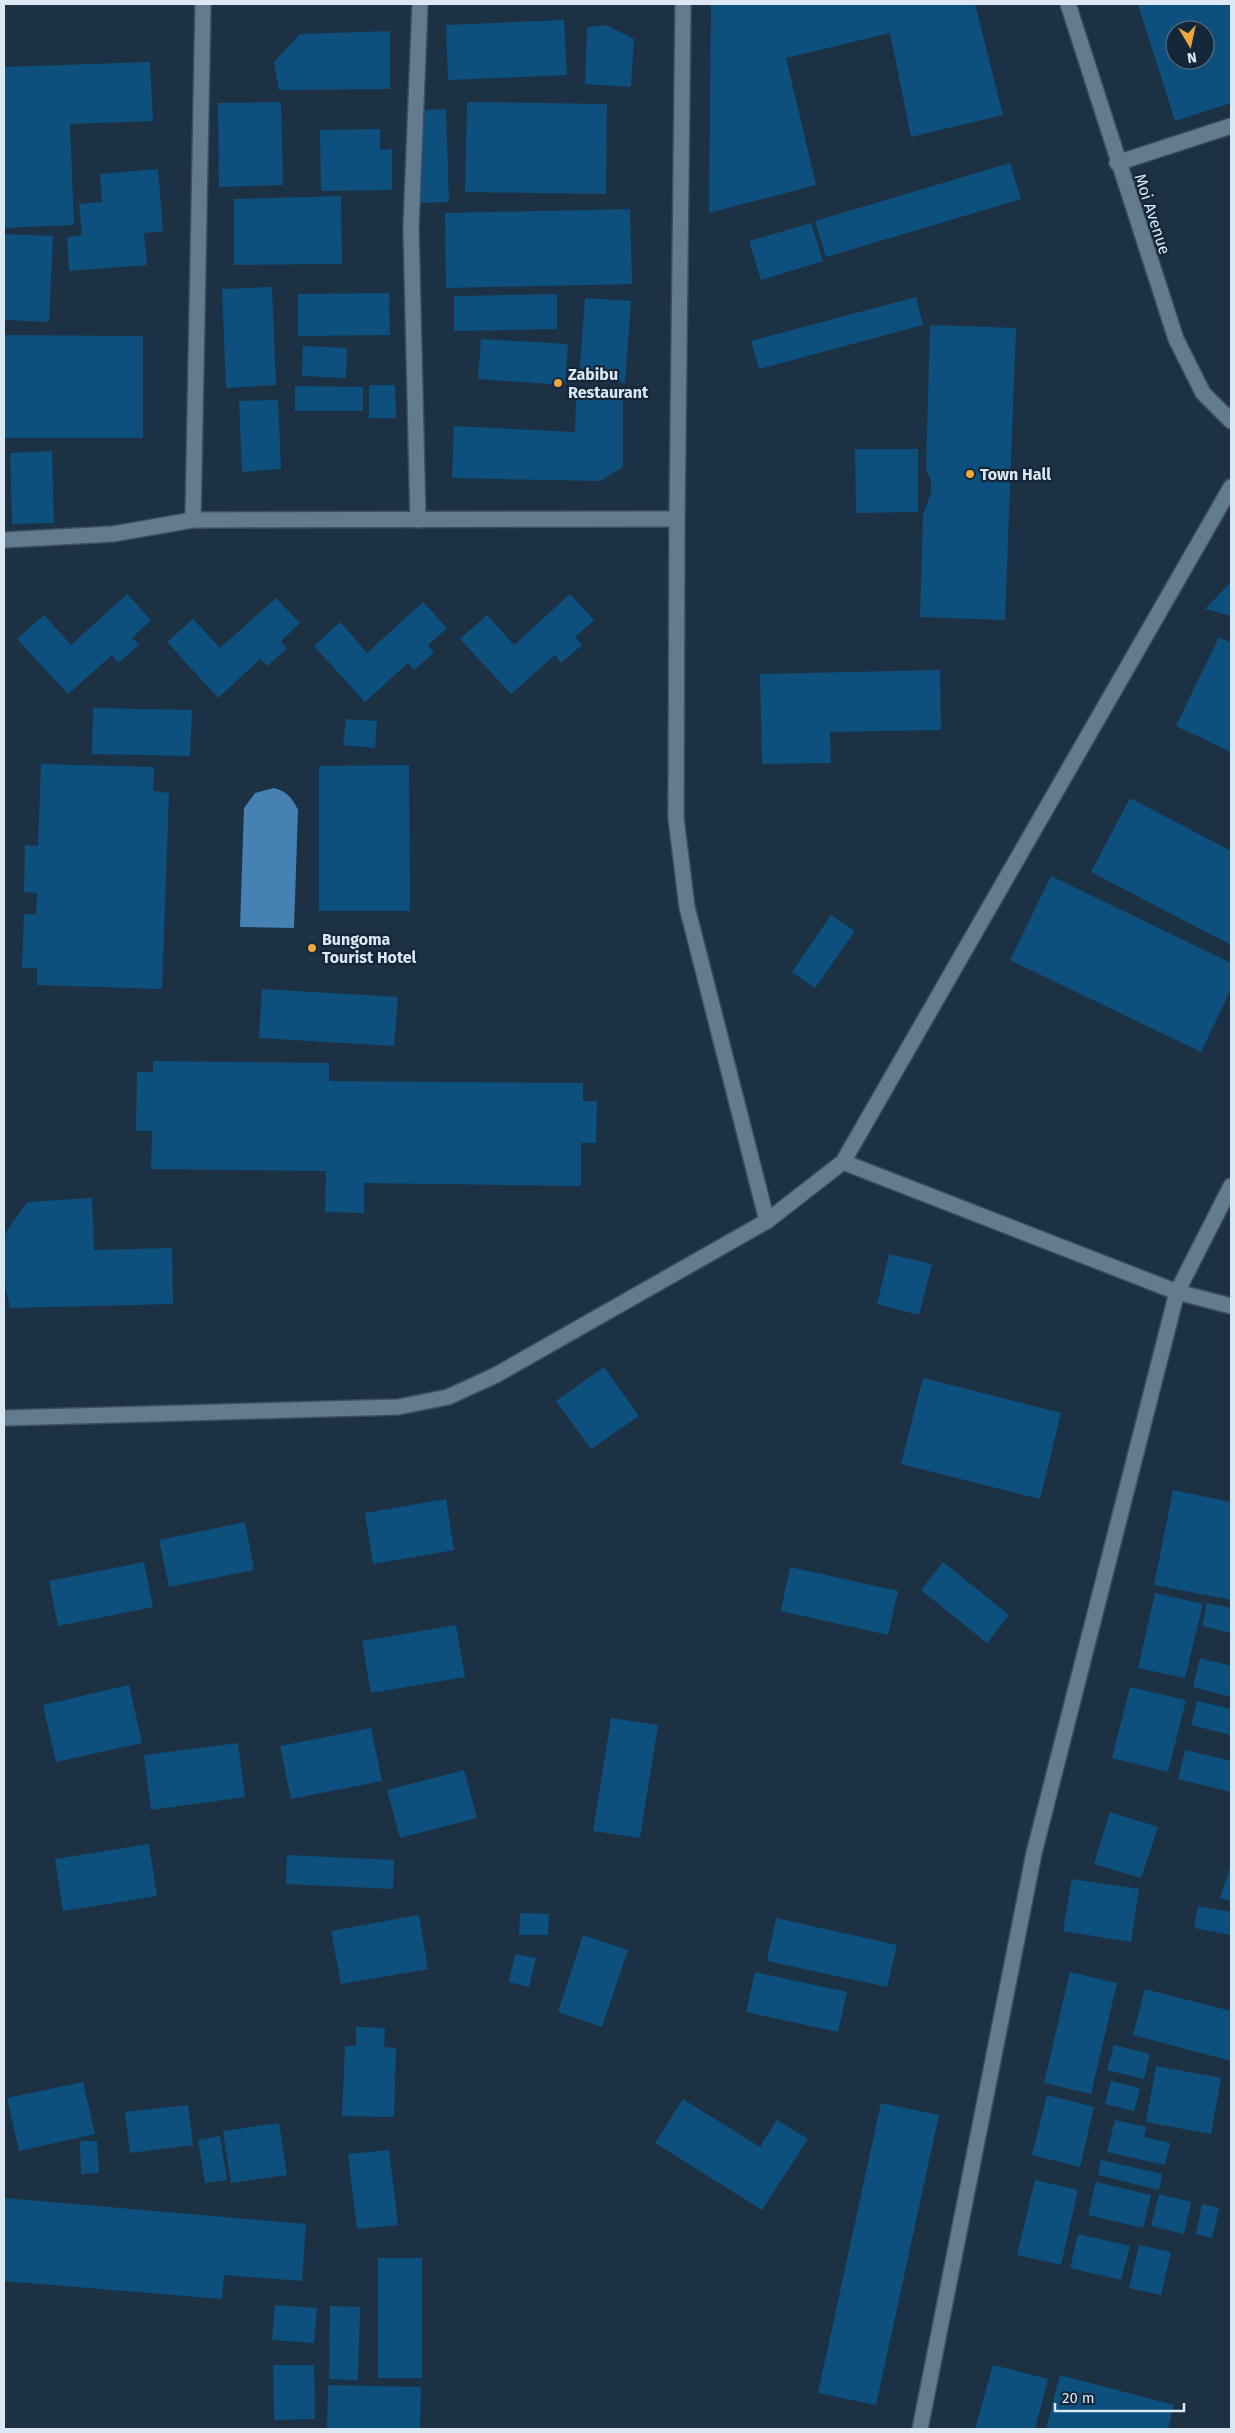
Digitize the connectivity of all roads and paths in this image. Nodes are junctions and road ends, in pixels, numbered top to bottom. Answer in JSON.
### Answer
{"nodes":[{"id":1,"x":203,"y":4,"type":"edge"},
{"id":2,"x":420,"y":4,"type":"edge"},
{"id":3,"x":683,"y":4,"type":"edge"},
{"id":4,"x":1068,"y":4,"type":"edge"},
{"id":5,"x":1231,"y":126,"type":"edge"},
{"id":6,"x":1117,"y":163,"type":"junction"},
{"id":7,"x":1231,"y":421,"type":"edge"},
{"id":8,"x":1231,"y":487,"type":"edge"},
{"id":9,"x":677,"y":519,"type":"junction"},
{"id":10,"x":193,"y":520,"type":"junction"},
{"id":11,"x":418,"y":520,"type":"junction"},
{"id":12,"x":4,"y":540,"type":"edge"},
{"id":13,"x":844,"y":1162,"type":"junction"},
{"id":14,"x":1231,"y":1186,"type":"edge"},
{"id":15,"x":767,"y":1221,"type":"junction"},
{"id":16,"x":1177,"y":1292,"type":"junction"},
{"id":17,"x":1231,"y":1306,"type":"edge"},
{"id":18,"x":4,"y":1418,"type":"edge"},
{"id":19,"x":920,"y":2429,"type":"edge"}],
"edges":[{"from":1,"to":10,"type":"street"},
{"from":2,"to":11,"type":"street"},
{"from":3,"to":9,"type":"street"},
{"from":4,"to":6,"type":"street","name":"Moi Avenue"},
{"from":5,"to":6,"type":"street"},
{"from":6,"to":7,"type":"street","name":"Moi Avenue"},
{"from":8,"to":13,"type":"street"},
{"from":9,"to":11,"type":"street"},
{"from":9,"to":15,"type":"street"},
{"from":10,"to":11,"type":"street"},
{"from":10,"to":12,"type":"street"},
{"from":13,"to":15,"type":"street"},
{"from":13,"to":16,"type":"street"},
{"from":14,"to":16,"type":"street"},
{"from":15,"to":18,"type":"street"},
{"from":16,"to":17,"type":"street"},
{"from":16,"to":19,"type":"street"}]}
